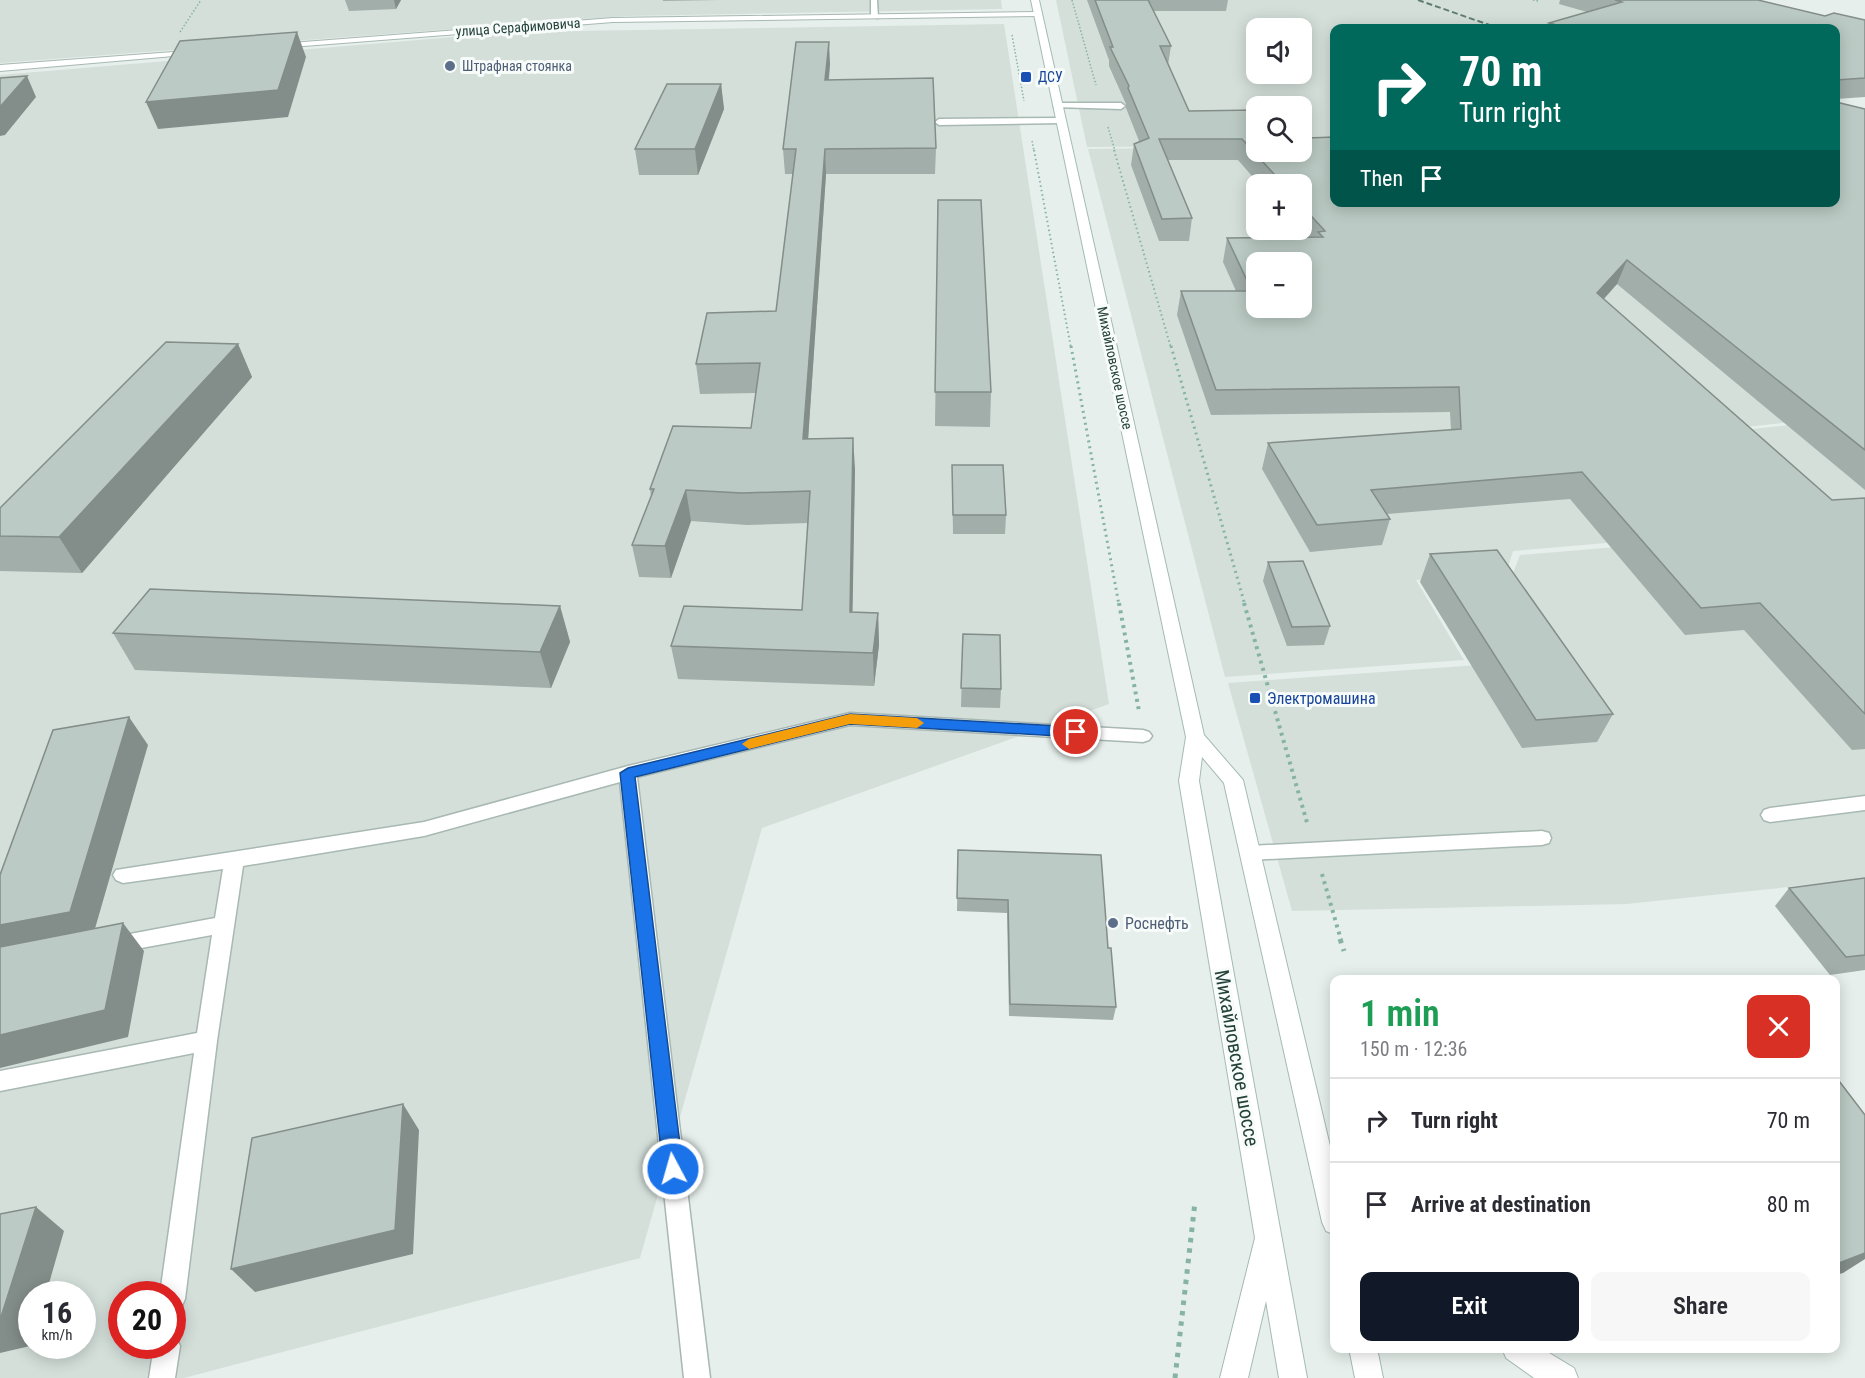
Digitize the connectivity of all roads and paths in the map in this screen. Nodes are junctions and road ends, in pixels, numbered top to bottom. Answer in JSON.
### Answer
{"nodes":[{"id":1,"x":201,"y":0,"type":"edge"},
{"id":2,"x":874,"y":0,"type":"edge"},
{"id":3,"x":1035,"y":0,"type":"edge"},
{"id":4,"x":1072,"y":0,"type":"edge"},
{"id":5,"x":1533,"y":0,"type":"edge"},
{"id":6,"x":1538,"y":1,"type":"edge"},
{"id":7,"x":1037,"y":14,"type":"junction"},
{"id":8,"x":875,"y":16,"type":"junction"},
{"id":9,"x":1012,"y":32,"type":"dead end"},
{"id":10,"x":270,"y":46,"type":"edge"},
{"id":11,"x":212,"y":51,"type":"edge"},
{"id":12,"x":165,"y":55,"type":"junction"},
{"id":13,"x":0,"y":68,"type":"edge"},
{"id":14,"x":1057,"y":105,"type":"junction"},
{"id":15,"x":1102,"y":105,"type":"junction"},
{"id":16,"x":1121,"y":106,"type":"dead end"},
{"id":17,"x":1028,"y":121,"type":"junction"},
{"id":18,"x":1060,"y":121,"type":"junction"},
{"id":19,"x":939,"y":122,"type":"dead end"},
{"id":20,"x":1143,"y":736,"type":"joint"},
{"id":21,"x":1195,"y":737,"type":"junction"},
{"id":22,"x":628,"y":773,"type":"junction"},
{"id":23,"x":1865,"y":803,"type":"edge"},
{"id":24,"x":1770,"y":815,"type":"dead end"},
{"id":25,"x":1542,"y":838,"type":"dead end"},
{"id":26,"x":1315,"y":849,"type":"junction"},
{"id":27,"x":1250,"y":853,"type":"junction"},
{"id":28,"x":234,"y":860,"type":"junction"},
{"id":29,"x":123,"y":875,"type":"dead end"},
{"id":30,"x":225,"y":924,"type":"junction"},
{"id":31,"x":90,"y":950,"type":"edge"},
{"id":32,"x":1344,"y":951,"type":"dead end"},
{"id":33,"x":206,"y":1041,"type":"junction"},
{"id":34,"x":0,"y":1081,"type":"edge"},
{"id":35,"x":1317,"y":1141,"type":"junction"},
{"id":36,"x":1330,"y":1160,"type":"edge"},
{"id":37,"x":1330,"y":1200,"type":"edge"},
{"id":38,"x":1195,"y":1202,"type":"dead end"},
{"id":39,"x":1267,"y":1239,"type":"junction"},
{"id":40,"x":174,"y":1281,"type":"edge"},
{"id":41,"x":1364,"y":1353,"type":"edge"},
{"id":42,"x":1523,"y":1353,"type":"edge"},
{"id":43,"x":164,"y":1359,"type":"edge"},
{"id":44,"x":162,"y":1378,"type":"edge"},
{"id":45,"x":697,"y":1378,"type":"edge"},
{"id":46,"x":1175,"y":1378,"type":"edge"},
{"id":47,"x":1234,"y":1378,"type":"edge"},
{"id":48,"x":1293,"y":1378,"type":"edge"},
{"id":49,"x":1369,"y":1378,"type":"edge"},
{"id":50,"x":1564,"y":1378,"type":"edge"}],
"edges":[{"from":1,"to":12,"type":"path"},
{"from":2,"to":8,"type":"lane"},
{"from":3,"to":7,"type":"main road","name":"Михайловское шоссе"},
{"from":4,"to":15,"type":"path"},
{"from":5,"to":6,"type":"path"},
{"from":7,"to":8,"type":"main road","name":"улица Серафимовича"},
{"from":7,"to":14,"type":"main road","name":"Михайловское шоссе"},
{"from":8,"to":10,"type":"main road","name":"улица Серафимовича"},
{"from":9,"to":17,"type":"path"},
{"from":11,"to":12,"type":"main road"},
{"from":12,"to":13,"type":"main road"},
{"from":14,"to":15,"type":"lane"},
{"from":14,"to":18,"type":"main road","name":"Михайловское шоссе"},
{"from":15,"to":16,"type":"lane"},
{"from":15,"to":26,"type":"path"},
{"from":17,"to":18,"type":"lane"},
{"from":17,"to":19,"type":"lane"},
{"from":17,"to":20,"type":"path"},
{"from":18,"to":21,"type":"main road","name":"Михайловское шоссе"},
{"from":20,"to":22,"type":"lane"},
{"from":21,"to":27,"type":"main road","name":"Михайловское шоссе"},
{"from":21,"to":39,"type":"main road","name":"Михайловское шоссе"},
{"from":22,"to":28,"type":"lane"},
{"from":22,"to":45,"type":"lane"},
{"from":23,"to":24,"type":"lane"},
{"from":25,"to":26,"type":"lane"},
{"from":26,"to":27,"type":"lane"},
{"from":26,"to":32,"type":"path"},
{"from":27,"to":35,"type":"main road","name":"Михайловское шоссе"},
{"from":28,"to":29,"type":"lane"},
{"from":28,"to":30,"type":"lane"},
{"from":30,"to":31,"type":"lane"},
{"from":30,"to":33,"type":"lane"},
{"from":33,"to":34,"type":"lane"},
{"from":33,"to":40,"type":"lane"},
{"from":35,"to":36,"type":"main road"},
{"from":35,"to":37,"type":"main road","name":"Михайловское шоссе"},
{"from":38,"to":46,"type":"path"},
{"from":39,"to":47,"type":"main road"},
{"from":39,"to":48,"type":"main road","name":"Михайловское шоссе"},
{"from":41,"to":49,"type":"main road"},
{"from":42,"to":50,"type":"main road"},
{"from":43,"to":44,"type":"lane"}]}
